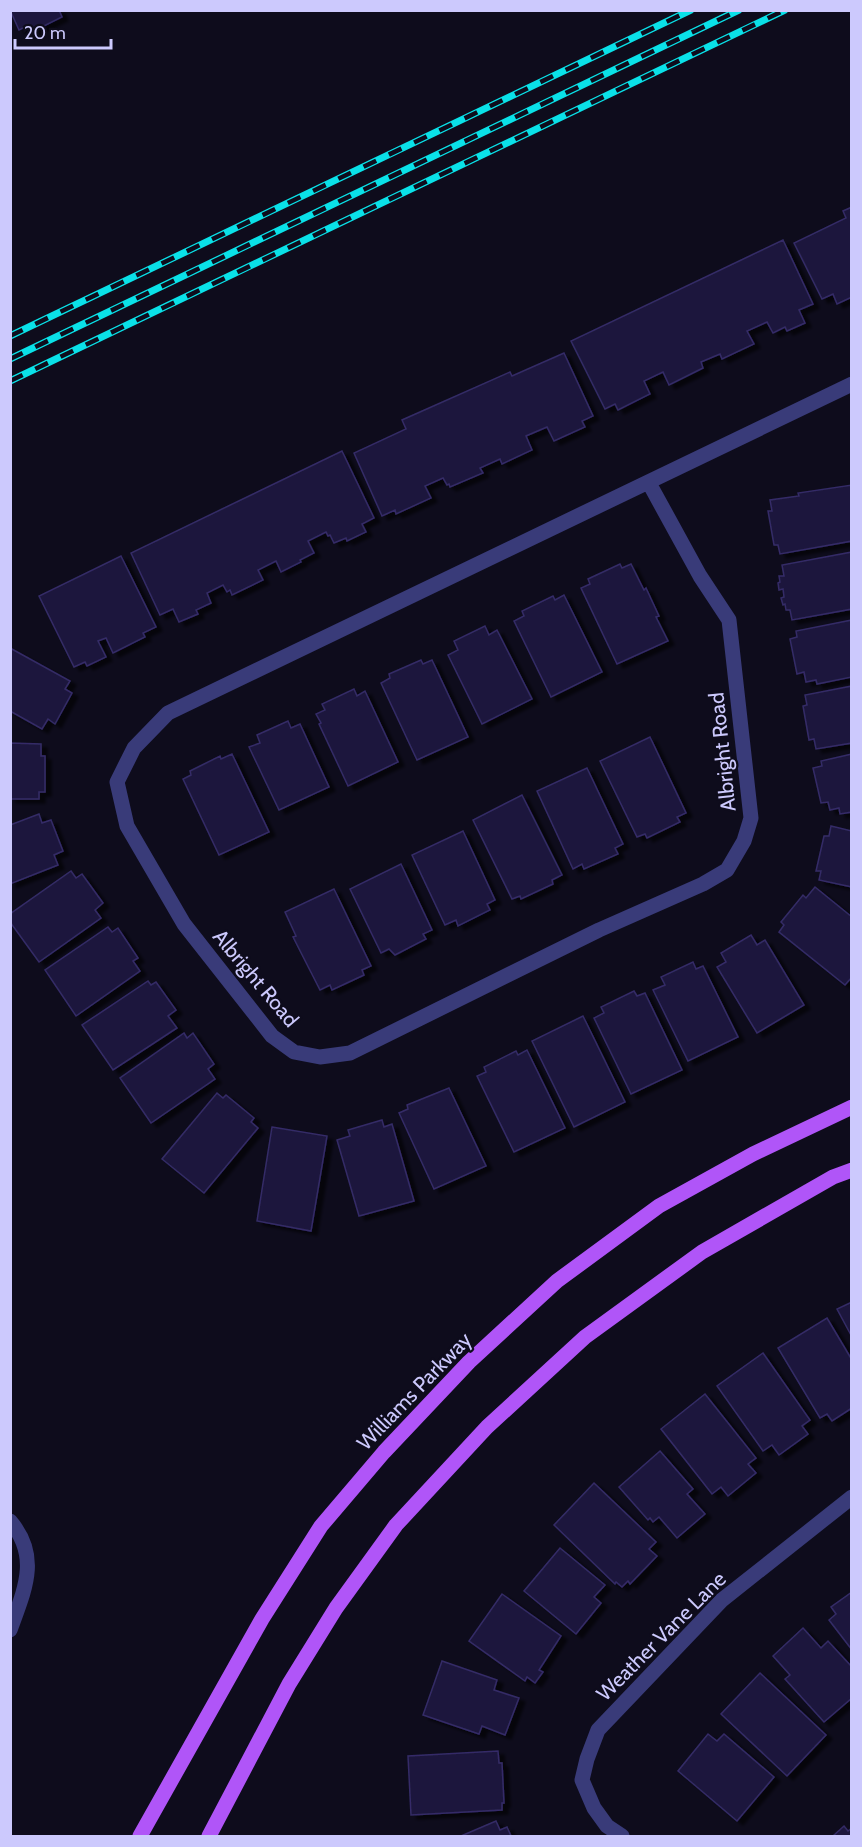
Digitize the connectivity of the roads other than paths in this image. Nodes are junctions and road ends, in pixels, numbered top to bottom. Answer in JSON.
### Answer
{"nodes":[{"id":1,"x":852,"y":384,"type":"edge"},
{"id":2,"x":649,"y":483,"type":"junction"},
{"id":3,"x":852,"y":1107,"type":"edge"},
{"id":4,"x":852,"y":1170,"type":"edge"},
{"id":5,"x":852,"y":1497,"type":"edge"},
{"id":6,"x":10,"y":1521,"type":"edge"},
{"id":7,"x":10,"y":1630,"type":"edge"},
{"id":8,"x":140,"y":1836,"type":"edge"},
{"id":9,"x":209,"y":1836,"type":"edge"},
{"id":10,"x":622,"y":1836,"type":"edge"}],
"edges":[{"from":1,"to":2,"type":"street","name":"Albright Road"},
{"from":2,"to":2,"type":"street","name":"Albright Road"},
{"from":3,"to":8,"type":"main road","name":"Williams Parkway"},
{"from":4,"to":9,"type":"main road"},
{"from":5,"to":10,"type":"street","name":"Weather Vane Lane"},
{"from":6,"to":7,"type":"street"}]}
